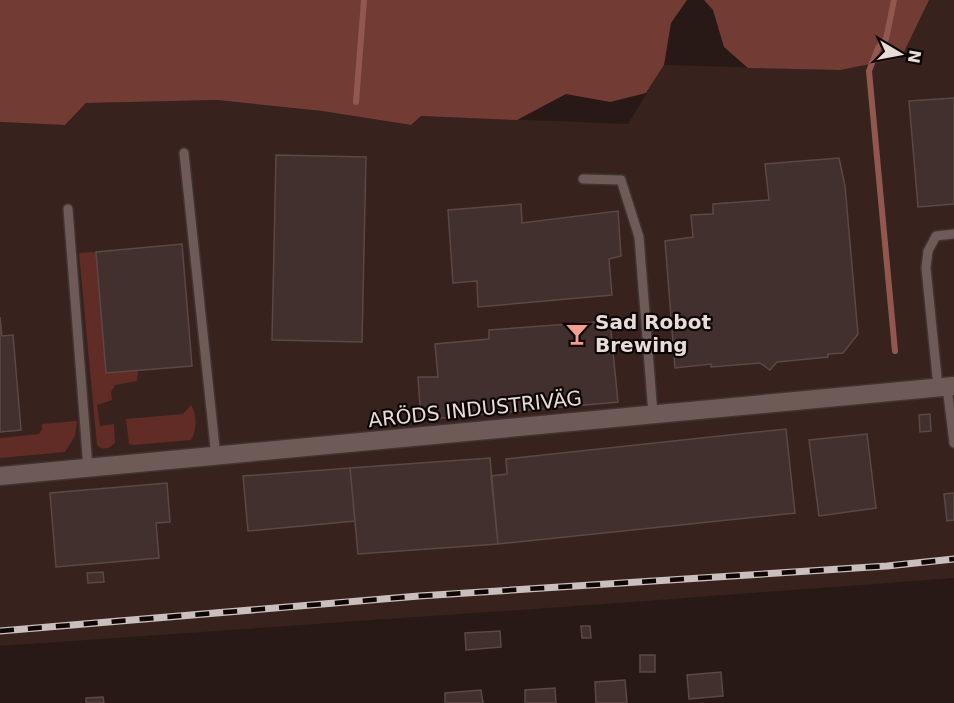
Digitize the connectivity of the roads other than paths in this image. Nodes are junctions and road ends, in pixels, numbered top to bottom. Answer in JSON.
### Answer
{"nodes":[{"id":1,"x":184,"y":153,"type":"dead end"},
{"id":2,"x":583,"y":179,"type":"dead end"},
{"id":3,"x":68,"y":209,"type":"dead end"},
{"id":4,"x":954,"y":234,"type":"edge"},
{"id":5,"x":947,"y":387,"type":"edge"},
{"id":6,"x":653,"y":414,"type":"junction"},
{"id":7,"x":954,"y":443,"type":"edge"},
{"id":8,"x":216,"y":457,"type":"junction"},
{"id":9,"x":88,"y":468,"type":"junction"},
{"id":10,"x":0,"y":476,"type":"edge"}],
"edges":[{"from":1,"to":8,"type":"lane"},
{"from":2,"to":6,"type":"lane"},
{"from":3,"to":9,"type":"lane"},
{"from":4,"to":5,"type":"lane"},
{"from":5,"to":6,"type":"street","name":"ARÖDS INDUSTRIVÄG"},
{"from":5,"to":7,"type":"lane"},
{"from":6,"to":8,"type":"street","name":"ARÖDS INDUSTRIVÄG"},
{"from":8,"to":9,"type":"street","name":"ARÖDS INDUSTRIVÄG"},
{"from":9,"to":10,"type":"street","name":"ARÖDS INDUSTRIVÄG"}]}
